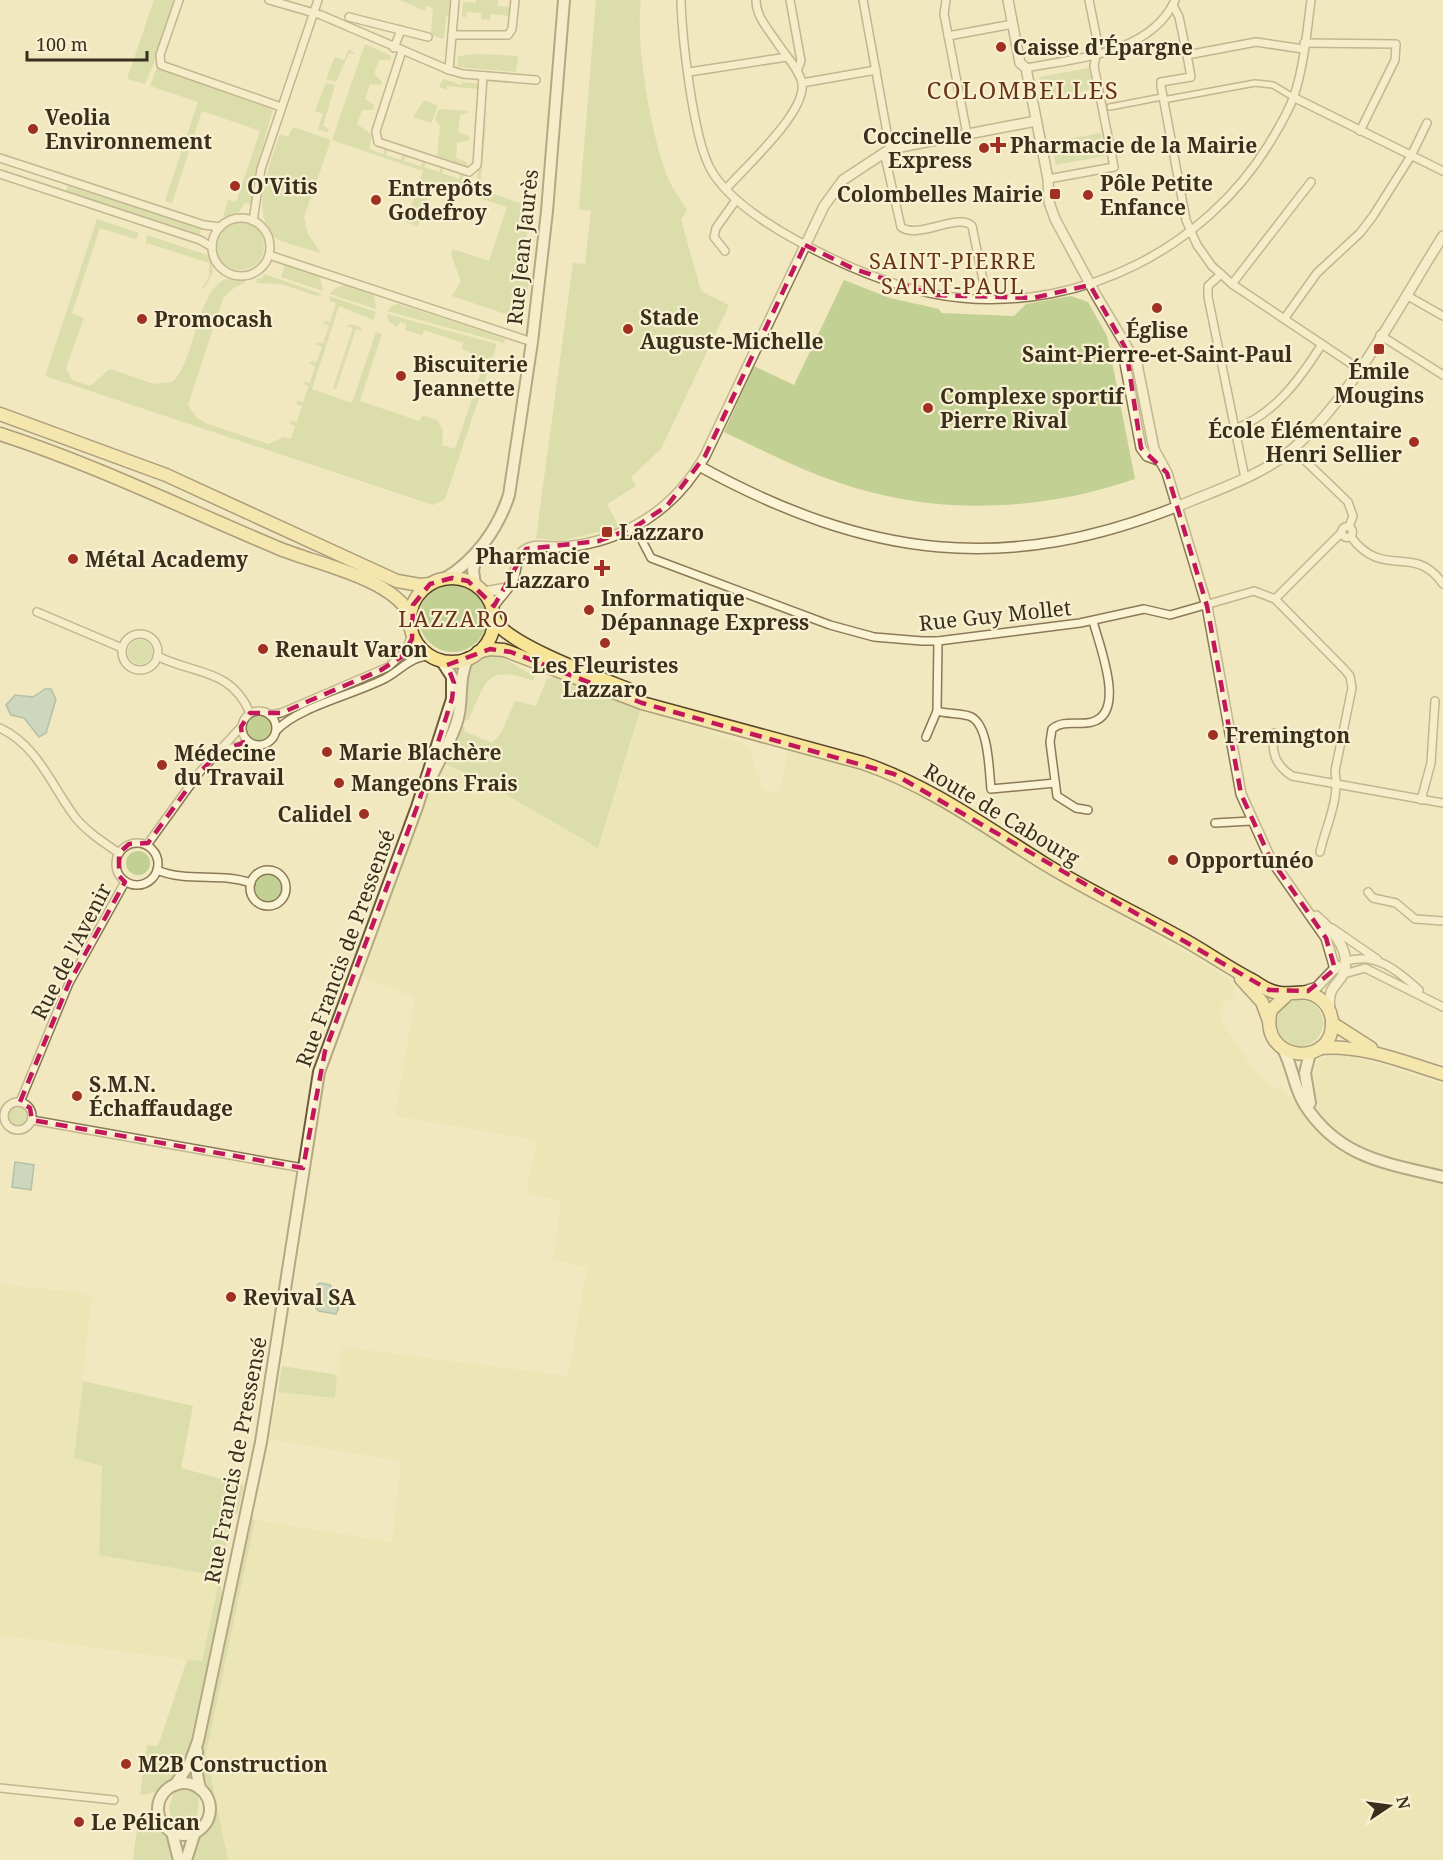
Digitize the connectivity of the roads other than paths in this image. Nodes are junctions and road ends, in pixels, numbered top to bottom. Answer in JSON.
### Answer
{"nodes":[{"id":1,"x":179,"y":0,"type":"edge"},
{"id":2,"x":269,"y":0,"type":"edge"},
{"id":3,"x":318,"y":0,"type":"edge"},
{"id":4,"x":455,"y":0,"type":"edge"},
{"id":5,"x":515,"y":0,"type":"edge"},
{"id":6,"x":564,"y":0,"type":"edge"},
{"id":7,"x":681,"y":0,"type":"edge"},
{"id":8,"x":756,"y":0,"type":"edge"},
{"id":9,"x":790,"y":0,"type":"edge"},
{"id":10,"x":863,"y":0,"type":"edge"},
{"id":11,"x":946,"y":0,"type":"edge"},
{"id":12,"x":1008,"y":0,"type":"edge"},
{"id":13,"x":1089,"y":0,"type":"edge"},
{"id":14,"x":1311,"y":0,"type":"edge"},
{"id":15,"x":1174,"y":3,"type":"edge"},
{"id":16,"x":314,"y":13,"type":"junction"},
{"id":17,"x":349,"y":18,"type":"dead end"},
{"id":18,"x":370,"y":22,"type":"junction"},
{"id":19,"x":1013,"y":24,"type":"junction"},
{"id":20,"x":401,"y":30,"type":"junction"},
{"id":21,"x":365,"y":35,"type":"junction"},
{"id":22,"x":452,"y":35,"type":"junction"},
{"id":23,"x":948,"y":36,"type":"junction"},
{"id":24,"x":428,"y":37,"type":"dead end"},
{"id":25,"x":1304,"y":46,"type":"junction"},
{"id":26,"x":394,"y":48,"type":"junction"},
{"id":27,"x":402,"y":51,"type":"junction"},
{"id":28,"x":1097,"y":53,"type":"junction"},
{"id":29,"x":1187,"y":55,"type":"junction"},
{"id":30,"x":787,"y":57,"type":"junction"},
{"id":31,"x":1026,"y":68,"type":"junction"},
{"id":32,"x":448,"y":70,"type":"junction"},
{"id":33,"x":876,"y":70,"type":"junction"},
{"id":34,"x":689,"y":72,"type":"junction"},
{"id":35,"x":797,"y":72,"type":"junction"},
{"id":36,"x":483,"y":76,"type":"junction"},
{"id":37,"x":536,"y":80,"type":"dead end"},
{"id":38,"x":802,"y":83,"type":"junction"},
{"id":39,"x":1162,"y":96,"type":"junction"},
{"id":40,"x":1293,"y":98,"type":"junction"},
{"id":41,"x":281,"y":107,"type":"junction"},
{"id":42,"x":1110,"y":107,"type":"dead end"},
{"id":43,"x":1036,"y":121,"type":"junction"},
{"id":44,"x":1427,"y":123,"type":"dead end"},
{"id":45,"x":1360,"y":131,"type":"junction"},
{"id":46,"x":967,"y":134,"type":"junction"},
{"id":47,"x":887,"y":150,"type":"junction"},
{"id":48,"x":1411,"y":156,"type":"junction"},
{"id":49,"x":0,"y":158,"type":"edge"},
{"id":50,"x":1443,"y":171,"type":"edge"},
{"id":51,"x":0,"y":174,"type":"edge"},
{"id":52,"x":1048,"y":179,"type":"junction"},
{"id":53,"x":1311,"y":182,"type":"dead end"},
{"id":54,"x":726,"y":189,"type":"junction"},
{"id":55,"x":736,"y":200,"type":"junction"},
{"id":56,"x":253,"y":221,"type":"junction"},
{"id":57,"x":220,"y":227,"type":"junction"},
{"id":58,"x":1190,"y":233,"type":"junction"},
{"id":59,"x":1443,"y":236,"type":"edge"},
{"id":60,"x":805,"y":245,"type":"junction"},
{"id":61,"x":212,"y":247,"type":"junction"},
{"id":62,"x":725,"y":251,"type":"dead end"},
{"id":63,"x":269,"y":255,"type":"junction"},
{"id":64,"x":1221,"y":274,"type":"junction"},
{"id":65,"x":1232,"y":284,"type":"junction"},
{"id":66,"x":1090,"y":285,"type":"junction"},
{"id":67,"x":1406,"y":295,"type":"junction"},
{"id":68,"x":987,"y":299,"type":"junction"},
{"id":69,"x":1443,"y":316,"type":"edge"},
{"id":70,"x":1284,"y":319,"type":"junction"},
{"id":71,"x":1380,"y":335,"type":"junction"},
{"id":72,"x":532,"y":342,"type":"junction"},
{"id":73,"x":1322,"y":344,"type":"junction"},
{"id":74,"x":1359,"y":369,"type":"junction"},
{"id":75,"x":1443,"y":375,"type":"edge"},
{"id":76,"x":0,"y":414,"type":"edge"},
{"id":77,"x":1234,"y":429,"type":"junction"},
{"id":78,"x":0,"y":434,"type":"edge"},
{"id":79,"x":1293,"y":448,"type":"junction"},
{"id":80,"x":699,"y":466,"type":"junction"},
{"id":81,"x":1245,"y":478,"type":"junction"},
{"id":82,"x":1178,"y":507,"type":"junction"},
{"id":83,"x":635,"y":527,"type":"junction"},
{"id":84,"x":1349,"y":527,"type":"junction"},
{"id":85,"x":1342,"y":532,"type":"junction"},
{"id":86,"x":1351,"y":537,"type":"junction"},
{"id":87,"x":479,"y":549,"type":"junction"},
{"id":88,"x":444,"y":579,"type":"junction"},
{"id":89,"x":430,"y":584,"type":"junction"},
{"id":90,"x":1443,"y":584,"type":"edge"},
{"id":91,"x":507,"y":588,"type":"junction"},
{"id":92,"x":480,"y":589,"type":"junction"},
{"id":93,"x":1275,"y":599,"type":"junction"},
{"id":94,"x":1207,"y":606,"type":"junction"},
{"id":95,"x":37,"y":612,"type":"dead end"},
{"id":96,"x":410,"y":614,"type":"junction"},
{"id":97,"x":493,"y":614,"type":"junction"},
{"id":98,"x":1093,"y":621,"type":"junction"},
{"id":99,"x":412,"y":633,"type":"junction"},
{"id":100,"x":938,"y":641,"type":"junction"},
{"id":101,"x":122,"y":648,"type":"junction"},
{"id":102,"x":473,"y":655,"type":"junction"},
{"id":103,"x":157,"y":656,"type":"junction"},
{"id":104,"x":436,"y":658,"type":"junction"},
{"id":105,"x":1435,"y":701,"type":"dead end"},
{"id":106,"x":937,"y":711,"type":"junction"},
{"id":107,"x":250,"y":713,"type":"junction"},
{"id":108,"x":270,"y":715,"type":"junction"},
{"id":109,"x":701,"y":719,"type":"junction"},
{"id":110,"x":241,"y":727,"type":"junction"},
{"id":111,"x":0,"y":728,"type":"edge"},
{"id":112,"x":276,"y":731,"type":"junction"},
{"id":113,"x":1274,"y":733,"type":"dead end"},
{"id":114,"x":926,"y":737,"type":"dead end"},
{"id":115,"x":251,"y":744,"type":"junction"},
{"id":116,"x":221,"y":751,"type":"junction"},
{"id":117,"x":1055,"y":783,"type":"junction"},
{"id":118,"x":1337,"y":784,"type":"junction"},
{"id":119,"x":1421,"y":800,"type":"junction"},
{"id":120,"x":1443,"y":803,"type":"edge"},
{"id":121,"x":417,"y":807,"type":"junction"},
{"id":122,"x":1088,"y":810,"type":"dead end"},
{"id":123,"x":1251,"y":821,"type":"junction"},
{"id":124,"x":1218,"y":826,"type":"dead end"},
{"id":125,"x":147,"y":845,"type":"junction"},
{"id":126,"x":1320,"y":852,"type":"dead end"},
{"id":127,"x":119,"y":853,"type":"junction"},
{"id":128,"x":157,"y":870,"type":"junction"},
{"id":129,"x":124,"y":882,"type":"junction"},
{"id":130,"x":251,"y":883,"type":"junction"},
{"id":131,"x":1368,"y":892,"type":"dead end"},
{"id":132,"x":1307,"y":909,"type":"junction"},
{"id":133,"x":1443,"y":921,"type":"edge"},
{"id":134,"x":1324,"y":923,"type":"junction"},
{"id":135,"x":1379,"y":960,"type":"junction"},
{"id":136,"x":1344,"y":962,"type":"junction"},
{"id":137,"x":1335,"y":969,"type":"junction"},
{"id":138,"x":1233,"y":971,"type":"junction"},
{"id":139,"x":1344,"y":974,"type":"junction"},
{"id":140,"x":1304,"y":991,"type":"junction"},
{"id":141,"x":1288,"y":994,"type":"junction"},
{"id":142,"x":1425,"y":996,"type":"junction"},
{"id":143,"x":1443,"y":1007,"type":"edge"},
{"id":144,"x":1331,"y":1017,"type":"junction"},
{"id":145,"x":1270,"y":1022,"type":"junction"},
{"id":146,"x":1283,"y":1049,"type":"junction"},
{"id":147,"x":1315,"y":1050,"type":"junction"},
{"id":148,"x":1396,"y":1059,"type":"junction"},
{"id":149,"x":1443,"y":1074,"type":"edge"},
{"id":150,"x":20,"y":1102,"type":"junction"},
{"id":151,"x":3,"y":1107,"type":"edge"},
{"id":152,"x":1315,"y":1118,"type":"junction"},
{"id":153,"x":32,"y":1120,"type":"junction"},
{"id":154,"x":303,"y":1168,"type":"junction"},
{"id":155,"x":1443,"y":1177,"type":"edge"},
{"id":156,"x":198,"y":1742,"type":"junction"},
{"id":157,"x":175,"y":1785,"type":"junction"},
{"id":158,"x":0,"y":1788,"type":"edge"},
{"id":159,"x":200,"y":1789,"type":"junction"},
{"id":160,"x":114,"y":1800,"type":"dead end"},
{"id":161,"x":172,"y":1832,"type":"junction"},
{"id":162,"x":195,"y":1832,"type":"junction"},
{"id":163,"x":179,"y":1860,"type":"edge"},
{"id":164,"x":186,"y":1860,"type":"edge"}],
"edges":[{"from":1,"to":41,"type":"street"},
{"from":2,"to":16,"type":"street"},
{"from":3,"to":16,"type":"street"},
{"from":4,"to":22,"type":"street"},
{"from":5,"to":22,"type":"street"},
{"from":6,"to":72,"type":"main road","name":"Rue Jean Jaurès"},
{"from":7,"to":34,"type":"street"},
{"from":8,"to":30,"type":"street"},
{"from":9,"to":35,"type":"street"},
{"from":10,"to":33,"type":"street"},
{"from":11,"to":23,"type":"street"},
{"from":12,"to":19,"type":"street"},
{"from":13,"to":28,"type":"street"},
{"from":14,"to":25,"type":"street"},
{"from":15,"to":28,"type":"street"},
{"from":15,"to":29,"type":"street"},
{"from":16,"to":21,"type":"street"},
{"from":16,"to":41,"type":"street"},
{"from":17,"to":18,"type":"street"},
{"from":18,"to":20,"type":"street"},
{"from":18,"to":21,"type":"street"},
{"from":19,"to":23,"type":"street"},
{"from":19,"to":31,"type":"street"},
{"from":20,"to":24,"type":"street"},
{"from":20,"to":26,"type":"street"},
{"from":21,"to":26,"type":"street"},
{"from":22,"to":32,"type":"street"},
{"from":23,"to":46,"type":"street"},
{"from":25,"to":29,"type":"street"},
{"from":25,"to":40,"type":"street"},
{"from":25,"to":45,"type":"street"},
{"from":26,"to":27,"type":"street"},
{"from":27,"to":32,"type":"street"},
{"from":27,"to":36,"type":"street"},
{"from":28,"to":31,"type":"street"},
{"from":28,"to":52,"type":"street"},
{"from":29,"to":39,"type":"street"},
{"from":30,"to":34,"type":"street"},
{"from":30,"to":35,"type":"street"},
{"from":31,"to":43,"type":"street"},
{"from":32,"to":36,"type":"street"},
{"from":33,"to":38,"type":"street"},
{"from":33,"to":47,"type":"street"},
{"from":34,"to":54,"type":"street"},
{"from":35,"to":38,"type":"street"},
{"from":36,"to":37,"type":"street"},
{"from":38,"to":54,"type":"street"},
{"from":39,"to":40,"type":"street"},
{"from":39,"to":42,"type":"street"},
{"from":39,"to":58,"type":"street"},
{"from":40,"to":45,"type":"street"},
{"from":40,"to":58,"type":"street"},
{"from":41,"to":56,"type":"street"},
{"from":43,"to":46,"type":"street"},
{"from":43,"to":52,"type":"street"},
{"from":44,"to":48,"type":"street"},
{"from":45,"to":48,"type":"street"},
{"from":46,"to":47,"type":"street"},
{"from":47,"to":60,"type":"street"},
{"from":47,"to":68,"type":"street"},
{"from":48,"to":50,"type":"street"},
{"from":48,"to":70,"type":"street"},
{"from":49,"to":57,"type":"street"},
{"from":51,"to":61,"type":"street"},
{"from":52,"to":66,"type":"street"},
{"from":53,"to":65,"type":"street"},
{"from":54,"to":55,"type":"street"},
{"from":55,"to":60,"type":"street"},
{"from":55,"to":62,"type":"street"},
{"from":56,"to":57,"type":"street"},
{"from":56,"to":63,"type":"street"},
{"from":57,"to":61,"type":"street"},
{"from":58,"to":64,"type":"street"},
{"from":58,"to":66,"type":"street"},
{"from":59,"to":67,"type":"street"},
{"from":60,"to":68,"type":"street"},
{"from":60,"to":80,"type":"street"},
{"from":61,"to":63,"type":"street"},
{"from":63,"to":72,"type":"street"},
{"from":64,"to":65,"type":"street"},
{"from":64,"to":77,"type":"street"},
{"from":65,"to":70,"type":"street"},
{"from":66,"to":68,"type":"street"},
{"from":66,"to":82,"type":"street"},
{"from":67,"to":69,"type":"street"},
{"from":67,"to":71,"type":"street"},
{"from":70,"to":73,"type":"street"},
{"from":71,"to":74,"type":"street"},
{"from":71,"to":75,"type":"street"},
{"from":72,"to":87,"type":"main road","name":"Rue Jean Jaurès"},
{"from":73,"to":74,"type":"street"},
{"from":73,"to":77,"type":"street"},
{"from":74,"to":79,"type":"street"},
{"from":76,"to":89,"type":"main road"},
{"from":77,"to":81,"type":"street"},
{"from":78,"to":96,"type":"main road"},
{"from":79,"to":81,"type":"street"},
{"from":79,"to":84,"type":"street"},
{"from":80,"to":82,"type":"street"},
{"from":80,"to":83,"type":"street"},
{"from":81,"to":82,"type":"street"},
{"from":82,"to":94,"type":"street"},
{"from":83,"to":91,"type":"street"},
{"from":83,"to":100,"type":"street","name":"Rue Guy Mollet"},
{"from":84,"to":85,"type":"street"},
{"from":84,"to":86,"type":"street"},
{"from":85,"to":86,"type":"street"},
{"from":85,"to":93,"type":"street"},
{"from":86,"to":90,"type":"street"},
{"from":87,"to":88,"type":"main road","name":"Rue Jean Jaurès"},
{"from":87,"to":92,"type":"main road"},
{"from":88,"to":89,"type":"main road"},
{"from":88,"to":92,"type":"main road"},
{"from":89,"to":96,"type":"main road"},
{"from":91,"to":92,"type":"street"},
{"from":91,"to":97,"type":"street"},
{"from":92,"to":97,"type":"main road"},
{"from":93,"to":94,"type":"street","name":"Rue Guy Mollet"},
{"from":93,"to":118,"type":"street"},
{"from":94,"to":98,"type":"street","name":"Rue Guy Mollet"},
{"from":94,"to":123,"type":"street"},
{"from":95,"to":101,"type":"street"},
{"from":96,"to":99,"type":"main road"},
{"from":97,"to":102,"type":"main road"},
{"from":97,"to":109,"type":"main road"},
{"from":98,"to":100,"type":"street","name":"Rue Guy Mollet"},
{"from":98,"to":117,"type":"street"},
{"from":99,"to":104,"type":"main road"},
{"from":99,"to":108,"type":"street"},
{"from":100,"to":106,"type":"street"},
{"from":101,"to":103,"type":"street"},
{"from":101,"to":103,"type":"street"},
{"from":102,"to":104,"type":"main road"},
{"from":102,"to":109,"type":"main road"},
{"from":102,"to":121,"type":"main road"},
{"from":103,"to":107,"type":"street"},
{"from":104,"to":112,"type":"street"},
{"from":104,"to":121,"type":"main road"},
{"from":105,"to":119,"type":"street"},
{"from":106,"to":114,"type":"street"},
{"from":106,"to":117,"type":"street"},
{"from":107,"to":108,"type":"street"},
{"from":107,"to":110,"type":"street"},
{"from":108,"to":112,"type":"street"},
{"from":109,"to":138,"type":"main road","name":"Route de Cabourg"},
{"from":110,"to":115,"type":"street"},
{"from":110,"to":116,"type":"street"},
{"from":111,"to":127,"type":"street"},
{"from":112,"to":115,"type":"street"},
{"from":113,"to":118,"type":"street"},
{"from":115,"to":116,"type":"street"},
{"from":116,"to":125,"type":"street"},
{"from":117,"to":122,"type":"street"},
{"from":118,"to":119,"type":"street"},
{"from":118,"to":126,"type":"street"},
{"from":119,"to":120,"type":"street"},
{"from":121,"to":154,"type":"main road","name":"Rue Francis de Pressensé"},
{"from":123,"to":124,"type":"street"},
{"from":123,"to":132,"type":"street"},
{"from":125,"to":127,"type":"street"},
{"from":125,"to":128,"type":"street"},
{"from":127,"to":129,"type":"street"},
{"from":128,"to":129,"type":"street"},
{"from":128,"to":130,"type":"street"},
{"from":129,"to":150,"type":"street","name":"Rue de l'Avenir"},
{"from":130,"to":130,"type":"street"},
{"from":131,"to":133,"type":"street"},
{"from":132,"to":134,"type":"street"},
{"from":132,"to":137,"type":"street"},
{"from":134,"to":135,"type":"street"},
{"from":134,"to":136,"type":"street"},
{"from":135,"to":136,"type":"street"},
{"from":135,"to":142,"type":"street"},
{"from":136,"to":137,"type":"street"},
{"from":136,"to":139,"type":"street"},
{"from":137,"to":140,"type":"street"},
{"from":138,"to":141,"type":"main road"},
{"from":138,"to":145,"type":"main road"},
{"from":139,"to":142,"type":"street"},
{"from":139,"to":144,"type":"street"},
{"from":140,"to":141,"type":"main road"},
{"from":140,"to":144,"type":"main road"},
{"from":141,"to":145,"type":"main road"},
{"from":142,"to":143,"type":"street"},
{"from":144,"to":147,"type":"main road"},
{"from":144,"to":148,"type":"main road"},
{"from":145,"to":146,"type":"main road"},
{"from":146,"to":147,"type":"main road"},
{"from":146,"to":152,"type":"main road"},
{"from":147,"to":148,"type":"main road"},
{"from":147,"to":152,"type":"main road"},
{"from":148,"to":149,"type":"main road"},
{"from":150,"to":151,"type":"street"},
{"from":150,"to":153,"type":"street"},
{"from":151,"to":153,"type":"street"},
{"from":152,"to":155,"type":"main road"},
{"from":153,"to":154,"type":"street"},
{"from":154,"to":156,"type":"main road","name":"Rue Francis de Pressensé"},
{"from":156,"to":157,"type":"main road","name":"Rue Francis de Pressensé"},
{"from":156,"to":159,"type":"main road","name":"Rue Francis de Pressensé"},
{"from":157,"to":159,"type":"main road"},
{"from":157,"to":161,"type":"main road"},
{"from":158,"to":160,"type":"street"},
{"from":159,"to":162,"type":"main road"},
{"from":161,"to":162,"type":"main road"},
{"from":161,"to":163,"type":"main road"},
{"from":162,"to":164,"type":"main road"}]}
